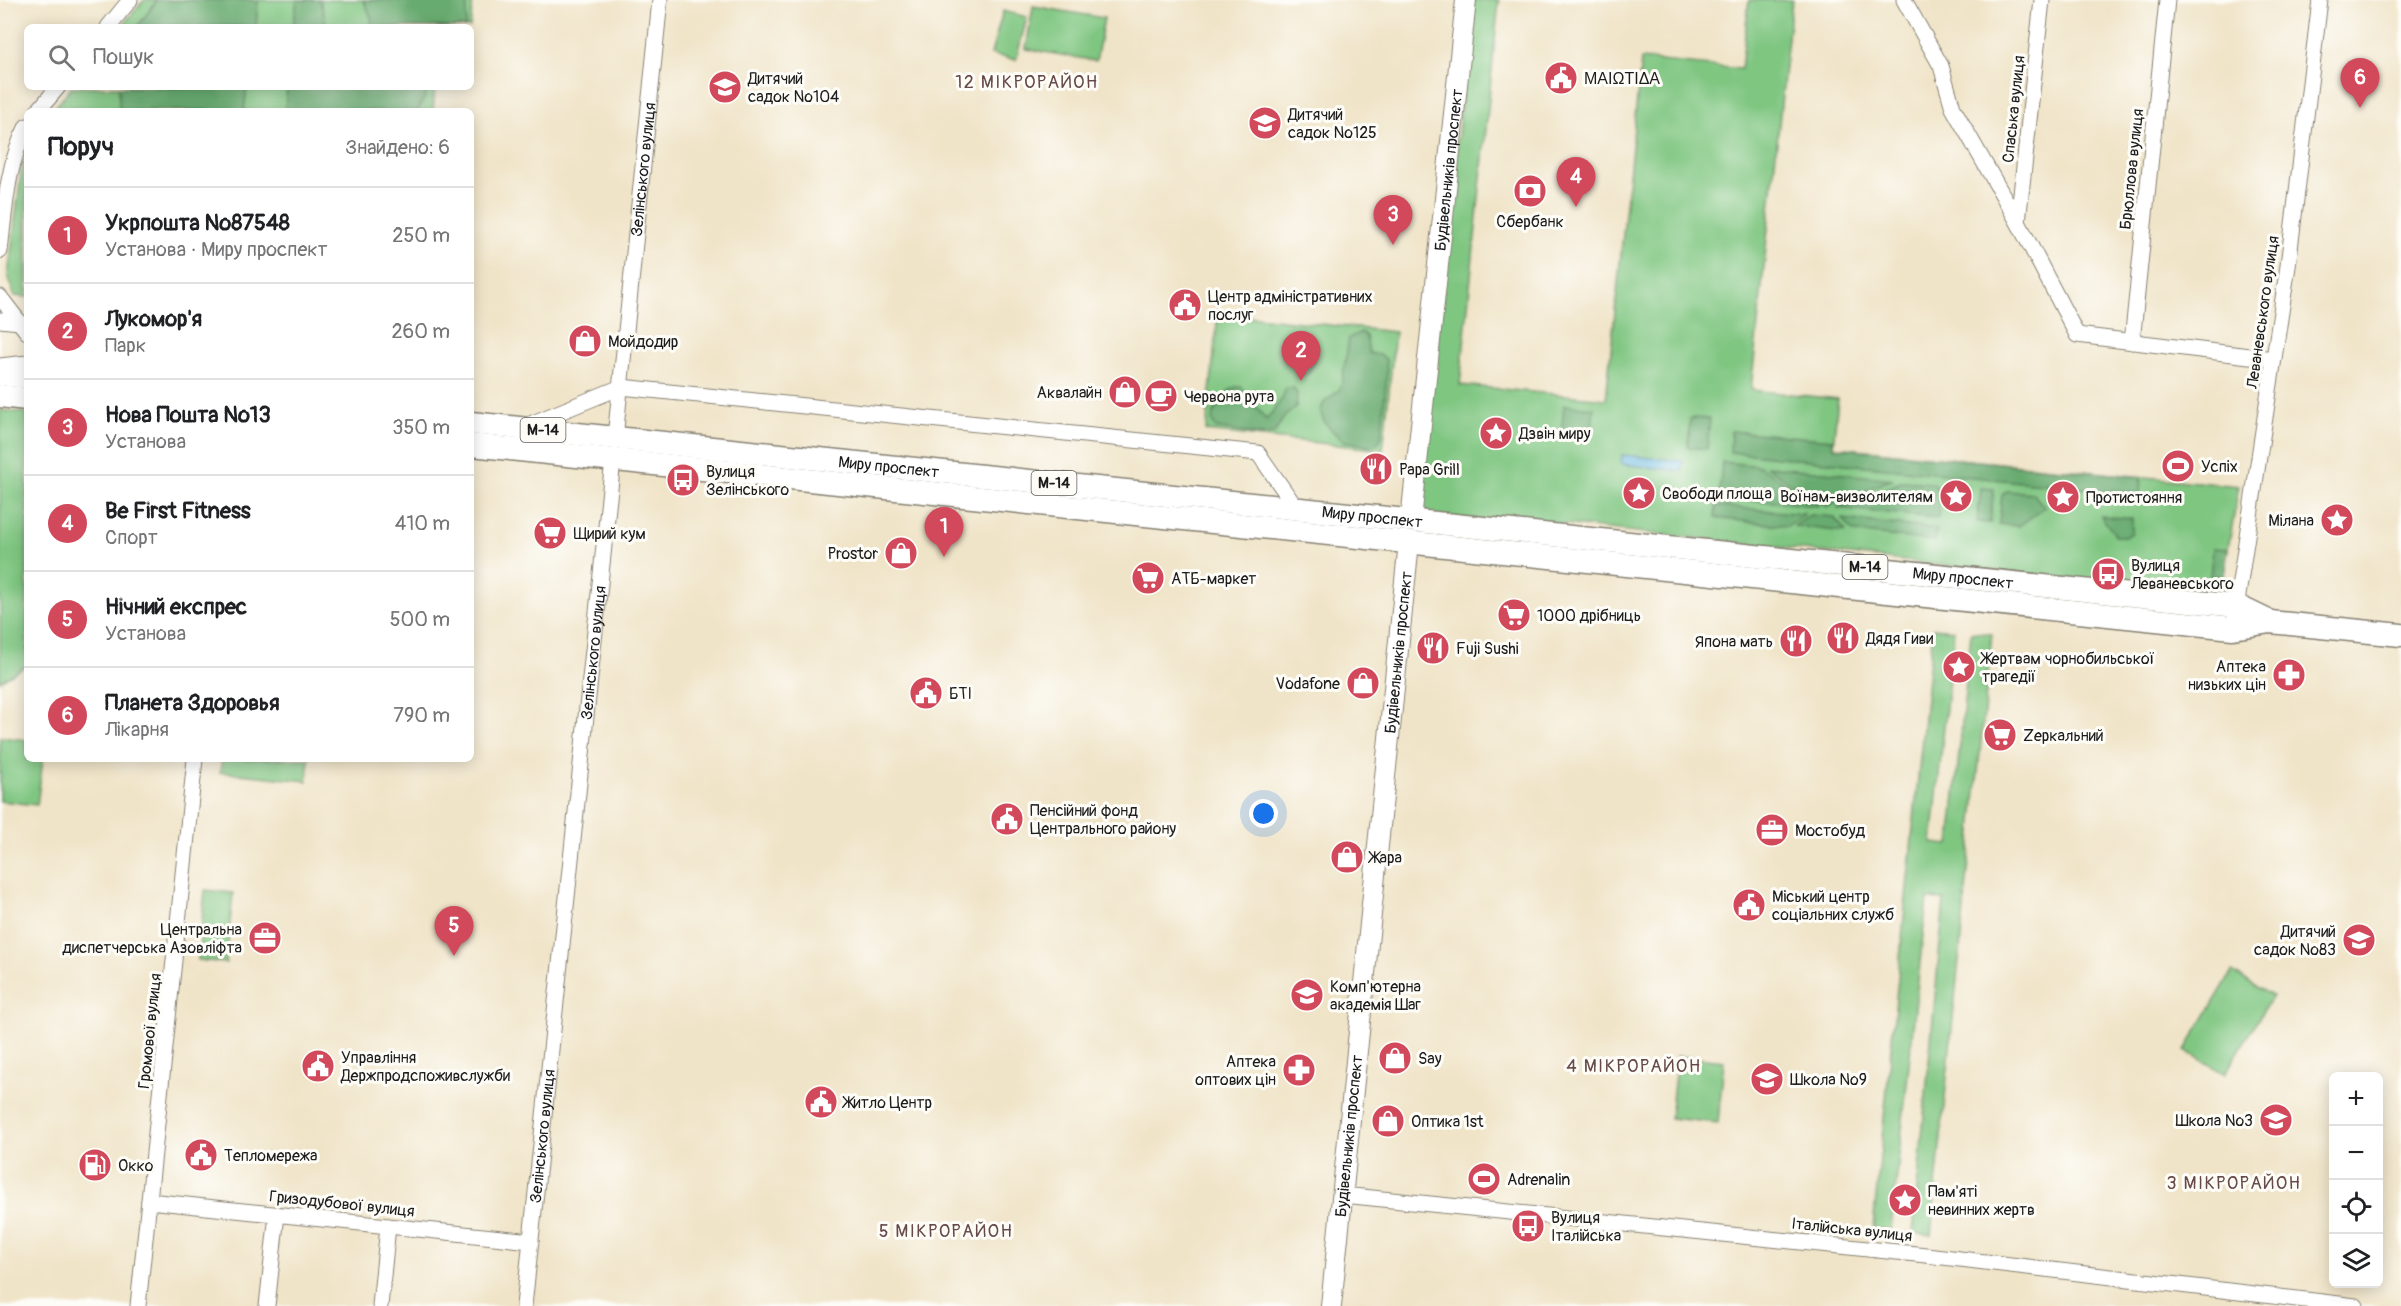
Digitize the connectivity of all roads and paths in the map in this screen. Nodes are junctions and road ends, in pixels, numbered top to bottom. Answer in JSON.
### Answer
{"nodes":[{"id":1,"x":130,"y":0,"type":"edge"},
{"id":2,"x":660,"y":0,"type":"edge"},
{"id":3,"x":1466,"y":0,"type":"edge"},
{"id":4,"x":1904,"y":0,"type":"edge"},
{"id":5,"x":2042,"y":0,"type":"edge"},
{"id":6,"x":2167,"y":0,"type":"edge"},
{"id":7,"x":2320,"y":0,"type":"edge"},
{"id":8,"x":110,"y":24,"type":"edge"},
{"id":9,"x":56,"y":90,"type":"edge"},
{"id":10,"x":40,"y":108,"type":"edge"},
{"id":11,"x":24,"y":132,"type":"edge"},
{"id":12,"x":2018,"y":222,"type":"junction"},
{"id":13,"x":0,"y":251,"type":"edge"},
{"id":14,"x":0,"y":297,"type":"edge"},
{"id":15,"x":0,"y":320,"type":"edge"},
{"id":16,"x":23,"y":327,"type":"edge"},
{"id":17,"x":2132,"y":342,"type":"junction"},
{"id":18,"x":2274,"y":359,"type":"junction"},
{"id":19,"x":24,"y":363,"type":"edge"},
{"id":20,"x":0,"y":366,"type":"edge"},
{"id":21,"x":0,"y":374,"type":"edge"},
{"id":22,"x":24,"y":377,"type":"edge"},
{"id":23,"x":621,"y":387,"type":"junction"},
{"id":24,"x":0,"y":396,"type":"edge"},
{"id":25,"x":24,"y":399,"type":"edge"},
{"id":26,"x":474,"y":418,"type":"edge"},
{"id":27,"x":474,"y":423,"type":"edge"},
{"id":28,"x":498,"y":426,"type":"junction"},
{"id":29,"x":520,"y":428,"type":"junction"},
{"id":30,"x":474,"y":445,"type":"edge"},
{"id":31,"x":614,"y":449,"type":"junction"},
{"id":32,"x":1298,"y":509,"type":"junction"},
{"id":33,"x":1410,"y":531,"type":"junction"},
{"id":34,"x":2235,"y":617,"type":"junction"},
{"id":35,"x":2401,"y":635,"type":"edge"},
{"id":36,"x":195,"y":762,"type":"edge"},
{"id":37,"x":1343,"y":1195,"type":"junction"},
{"id":38,"x":149,"y":1201,"type":"junction"},
{"id":39,"x":277,"y":1214,"type":"junction"},
{"id":40,"x":388,"y":1226,"type":"junction"},
{"id":41,"x":531,"y":1241,"type":"junction"},
{"id":42,"x":138,"y":1306,"type":"edge"},
{"id":43,"x":267,"y":1306,"type":"edge"},
{"id":44,"x":380,"y":1306,"type":"edge"},
{"id":45,"x":524,"y":1306,"type":"edge"},
{"id":46,"x":1331,"y":1306,"type":"edge"},
{"id":47,"x":2356,"y":1306,"type":"edge"}],
"edges":[{"from":1,"to":8,"type":"street"},
{"from":2,"to":23,"type":"street","name":"Зелінського вулиця"},
{"from":3,"to":33,"type":"main road","name":"Будівельників проспект"},
{"from":4,"to":12,"type":"street"},
{"from":5,"to":12,"type":"street","name":"Спаська вулиця"},
{"from":6,"to":17,"type":"street","name":"Брюллова вулиця"},
{"from":7,"to":18,"type":"street","name":"Леваневського вулиця"},
{"from":9,"to":10,"type":"street"},
{"from":11,"to":13,"type":"street"},
{"from":12,"to":17,"type":"street"},
{"from":14,"to":16,"type":"street"},
{"from":15,"to":16,"type":"street"},
{"from":17,"to":18,"type":"street"},
{"from":18,"to":34,"type":"street","name":"Леваневського вулиця"},
{"from":19,"to":20,"type":"street"},
{"from":21,"to":22,"type":"highway"},
{"from":23,"to":29,"type":"street"},
{"from":23,"to":31,"type":"street","name":"Зелінського вулиця"},
{"from":23,"to":32,"type":"street"},
{"from":24,"to":25,"type":"highway"},
{"from":26,"to":28,"type":"street"},
{"from":27,"to":28,"type":"highway","name":"Миру проспект","number":"М-14"},
{"from":28,"to":29,"type":"highway","name":"Миру проспект","number":"М-14"},
{"from":29,"to":31,"type":"highway","name":"Миру проспект","number":"М-14"},
{"from":30,"to":31,"type":"highway","name":"Миру проспект","number":"М-14"},
{"from":31,"to":32,"type":"highway","name":"Миру проспект","number":"М-14"},
{"from":31,"to":33,"type":"highway","name":"Миру проспект","number":"М-14"},
{"from":31,"to":41,"type":"street","name":"Зелінського вулиця"},
{"from":32,"to":33,"type":"highway","name":"Миру проспект","number":"М-14"},
{"from":33,"to":34,"type":"highway","name":"Миру проспект","number":"М-14"},
{"from":33,"to":37,"type":"main road","name":"Будівельників проспект"},
{"from":34,"to":35,"type":"highway","name":"Миру проспект","number":"М-14"},
{"from":36,"to":38,"type":"street","name":"Громової вулиця"},
{"from":37,"to":46,"type":"main road","name":"Будівельників проспект"},
{"from":37,"to":47,"type":"street","name":"Італійська вулиця"},
{"from":38,"to":39,"type":"street","name":"Гризодубової вулиця"},
{"from":38,"to":42,"type":"street","name":"Громової вулиця"},
{"from":39,"to":40,"type":"street","name":"Гризодубової вулиця"},
{"from":39,"to":43,"type":"street"},
{"from":40,"to":41,"type":"street","name":"Гризодубової вулиця"},
{"from":40,"to":44,"type":"street"},
{"from":41,"to":45,"type":"street","name":"Зелінського вулиця"}]}
